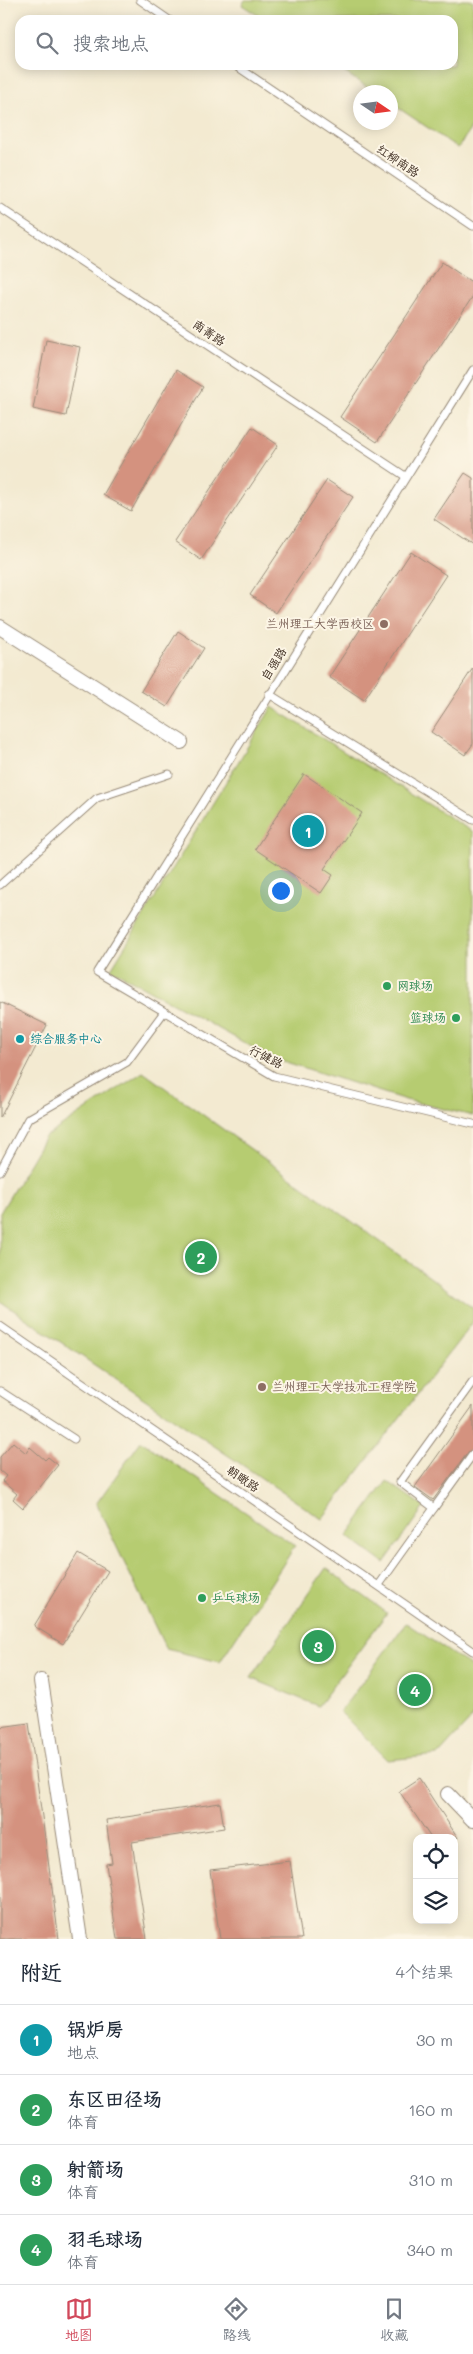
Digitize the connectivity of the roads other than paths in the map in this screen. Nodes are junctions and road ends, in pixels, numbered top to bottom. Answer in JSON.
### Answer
{"nodes":[{"id":1,"x":140,"y":0,"type":"edge"},
{"id":2,"x":162,"y":15,"type":"edge"},
{"id":3,"x":243,"y":70,"type":"edge"},
{"id":4,"x":0,"y":208,"type":"edge"},
{"id":5,"x":473,"y":226,"type":"edge"},
{"id":6,"x":473,"y":370,"type":"edge"},
{"id":7,"x":405,"y":476,"type":"junction"},
{"id":8,"x":0,"y":627,"type":"edge"},
{"id":9,"x":269,"y":694,"type":"junction"},
{"id":10,"x":181,"y":742,"type":"dead end"},
{"id":11,"x":169,"y":774,"type":"dead end"},
{"id":12,"x":473,"y":820,"type":"edge"},
{"id":13,"x":0,"y":885,"type":"edge"},
{"id":14,"x":97,"y":972,"type":"joint"},
{"id":15,"x":164,"y":1012,"type":"junction"},
{"id":16,"x":473,"y":1124,"type":"edge"},
{"id":17,"x":0,"y":1171,"type":"edge"},
{"id":18,"x":0,"y":1326,"type":"edge"},
{"id":19,"x":473,"y":1381,"type":"edge"},
{"id":20,"x":0,"y":1391,"type":"edge"},
{"id":21,"x":74,"y":1439,"type":"dead end"},
{"id":22,"x":473,"y":1454,"type":"edge"},
{"id":23,"x":434,"y":1508,"type":"junction"},
{"id":24,"x":379,"y":1585,"type":"junction"},
{"id":25,"x":473,"y":1651,"type":"edge"},
{"id":26,"x":40,"y":1681,"type":"dead end"},
{"id":27,"x":448,"y":1794,"type":"dead end"},
{"id":28,"x":473,"y":1820,"type":"edge"},
{"id":29,"x":80,"y":1939,"type":"edge"}],
"edges":[{"from":1,"to":2,"type":"lane"},
{"from":3,"to":5,"type":"lane","name":"红柳南路"},
{"from":4,"to":7,"type":"lane","name":"南菁路"},
{"from":6,"to":7,"type":"lane","name":"自强路"},
{"from":7,"to":9,"type":"lane","name":"自强路"},
{"from":8,"to":10,"type":"street"},
{"from":9,"to":12,"type":"lane"},
{"from":9,"to":14,"type":"lane","name":"自强路"},
{"from":11,"to":13,"type":"lane"},
{"from":14,"to":15,"type":"lane","name":"行健路"},
{"from":15,"to":16,"type":"lane","name":"行健路"},
{"from":15,"to":17,"type":"lane"},
{"from":18,"to":24,"type":"lane","name":"朝瞰路"},
{"from":19,"to":23,"type":"lane"},
{"from":20,"to":21,"type":"lane"},
{"from":22,"to":23,"type":"lane"},
{"from":23,"to":24,"type":"lane"},
{"from":24,"to":25,"type":"lane","name":"朝瞰路"},
{"from":26,"to":29,"type":"street"},
{"from":27,"to":28,"type":"street"}]}
